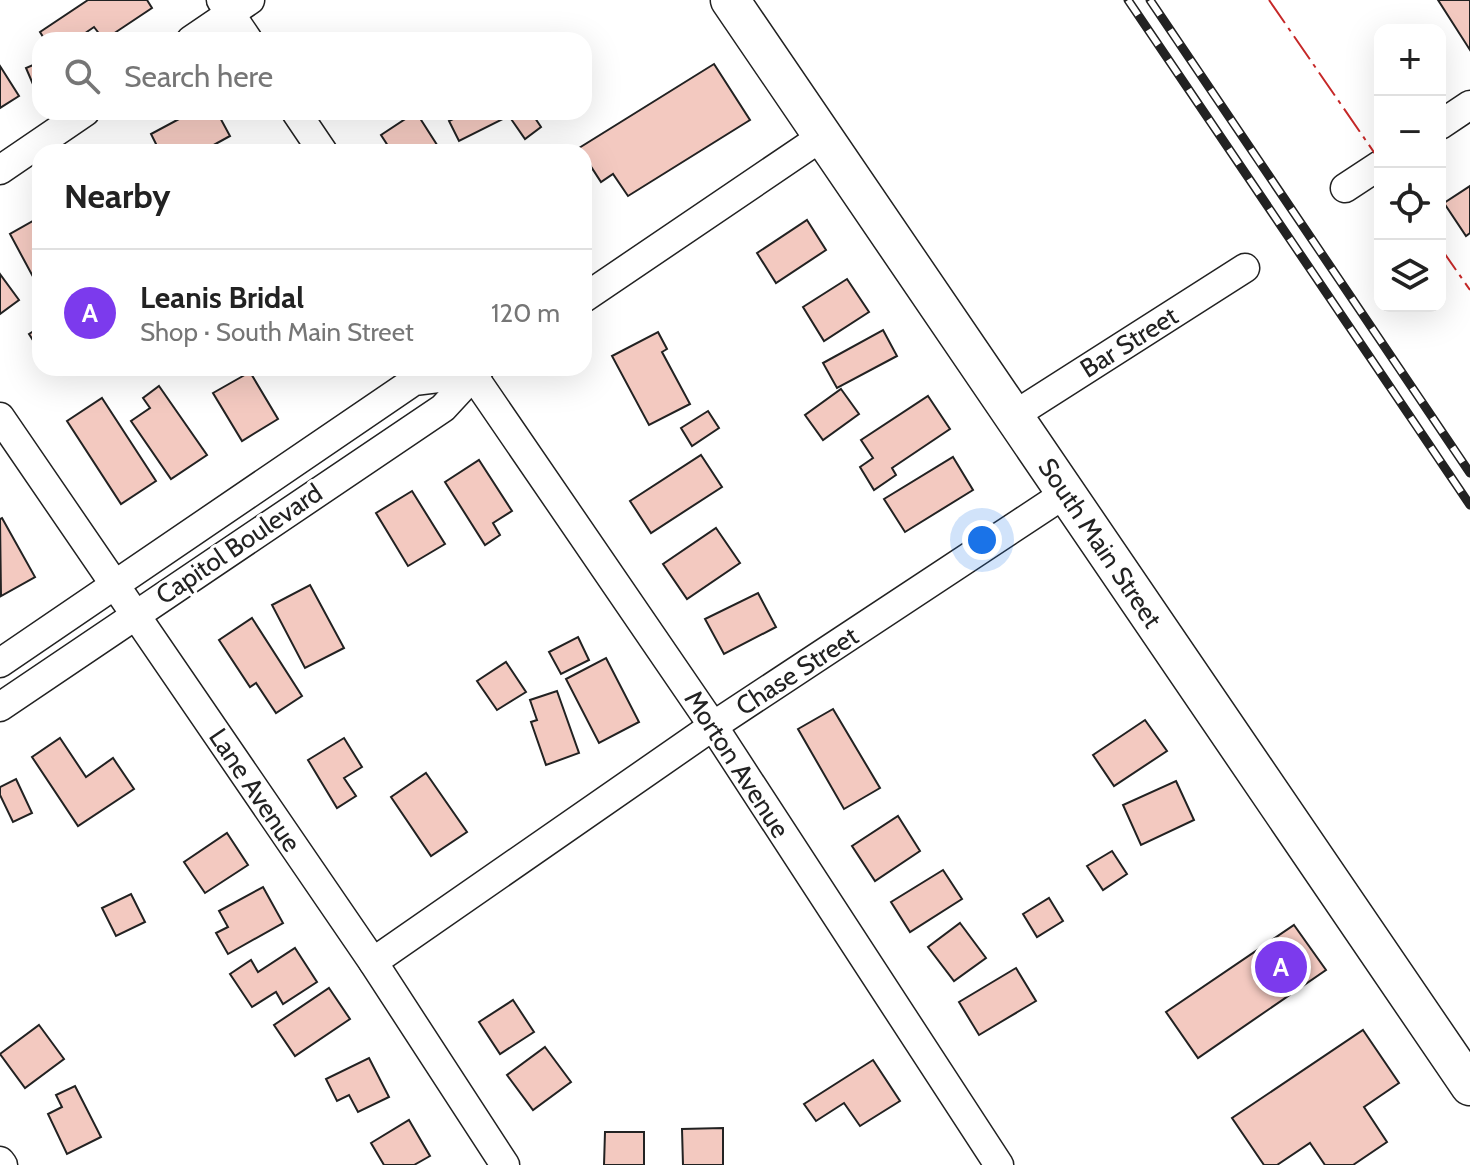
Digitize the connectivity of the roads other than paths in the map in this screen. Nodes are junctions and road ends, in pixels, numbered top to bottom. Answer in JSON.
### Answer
{"nodes":[{"id":1,"x":730,"y":0,"type":"edge"},
{"id":2,"x":234,"y":4,"type":"edge"},
{"id":3,"x":201,"y":32,"type":"edge"},
{"id":4,"x":245,"y":32,"type":"edge"},
{"id":5,"x":1470,"y":105,"type":"edge"},
{"id":6,"x":73,"y":120,"type":"edge"},
{"id":7,"x":301,"y":120,"type":"edge"},
{"id":8,"x":1446,"y":121,"type":"edge"},
{"id":9,"x":823,"y":136,"type":"junction"},
{"id":10,"x":38,"y":144,"type":"edge"},
{"id":11,"x":318,"y":144,"type":"edge"},
{"id":12,"x":32,"y":148,"type":"edge"},
{"id":13,"x":1375,"y":168,"type":"edge"},
{"id":14,"x":0,"y":170,"type":"edge"},
{"id":15,"x":1345,"y":188,"type":"dead end"},
{"id":16,"x":1245,"y":268,"type":"dead end"},
{"id":17,"x":592,"y":293,"type":"edge"},
{"id":18,"x":441,"y":376,"type":"edge"},
{"id":19,"x":468,"y":376,"type":"edge"},
{"id":20,"x":477,"y":376,"type":"edge"},
{"id":21,"x":1013,"y":416,"type":"junction"},
{"id":22,"x":0,"y":417,"type":"edge"},
{"id":23,"x":1066,"y":493,"type":"junction"},
{"id":24,"x":115,"y":586,"type":"junction"},
{"id":25,"x":135,"y":614,"type":"junction"},
{"id":26,"x":0,"y":663,"type":"edge"},
{"id":27,"x":0,"y":707,"type":"edge"},
{"id":28,"x":713,"y":726,"type":"junction"},
{"id":29,"x":373,"y":962,"type":"junction"},
{"id":30,"x":1470,"y":1086,"type":"edge"},
{"id":31,"x":505,"y":1165,"type":"edge"},
{"id":32,"x":999,"y":1165,"type":"edge"}],
"edges":[{"from":1,"to":9,"type":"main road","name":"South Main Street"},
{"from":2,"to":3,"type":"street"},
{"from":2,"to":4,"type":"street"},
{"from":5,"to":8,"type":"street"},
{"from":6,"to":10,"type":"street"},
{"from":7,"to":11,"type":"street"},
{"from":9,"to":17,"type":"street"},
{"from":9,"to":21,"type":"main road","name":"South Main Street"},
{"from":12,"to":14,"type":"street"},
{"from":13,"to":15,"type":"street"},
{"from":16,"to":21,"type":"street","name":"Bar Street"},
{"from":18,"to":24,"type":"street","name":"Capitol Boulevard"},
{"from":19,"to":25,"type":"street","name":"Capitol Boulevard"},
{"from":20,"to":28,"type":"street","name":"Morton Avenue"},
{"from":21,"to":23,"type":"main road","name":"South Main Street"},
{"from":22,"to":24,"type":"street","name":"Lane Avenue"},
{"from":23,"to":28,"type":"street","name":"Chase Street"},
{"from":23,"to":30,"type":"main road","name":"South Main Street"},
{"from":24,"to":25,"type":"street","name":"Lane Avenue"},
{"from":24,"to":26,"type":"street","name":"Capitol Boulevard"},
{"from":25,"to":27,"type":"street","name":"Capitol Boulevard"},
{"from":25,"to":29,"type":"street","name":"Lane Avenue"},
{"from":28,"to":29,"type":"street","name":"Chase Street"},
{"from":28,"to":32,"type":"street","name":"Morton Avenue"},
{"from":29,"to":31,"type":"street","name":"Lane Avenue"}]}
